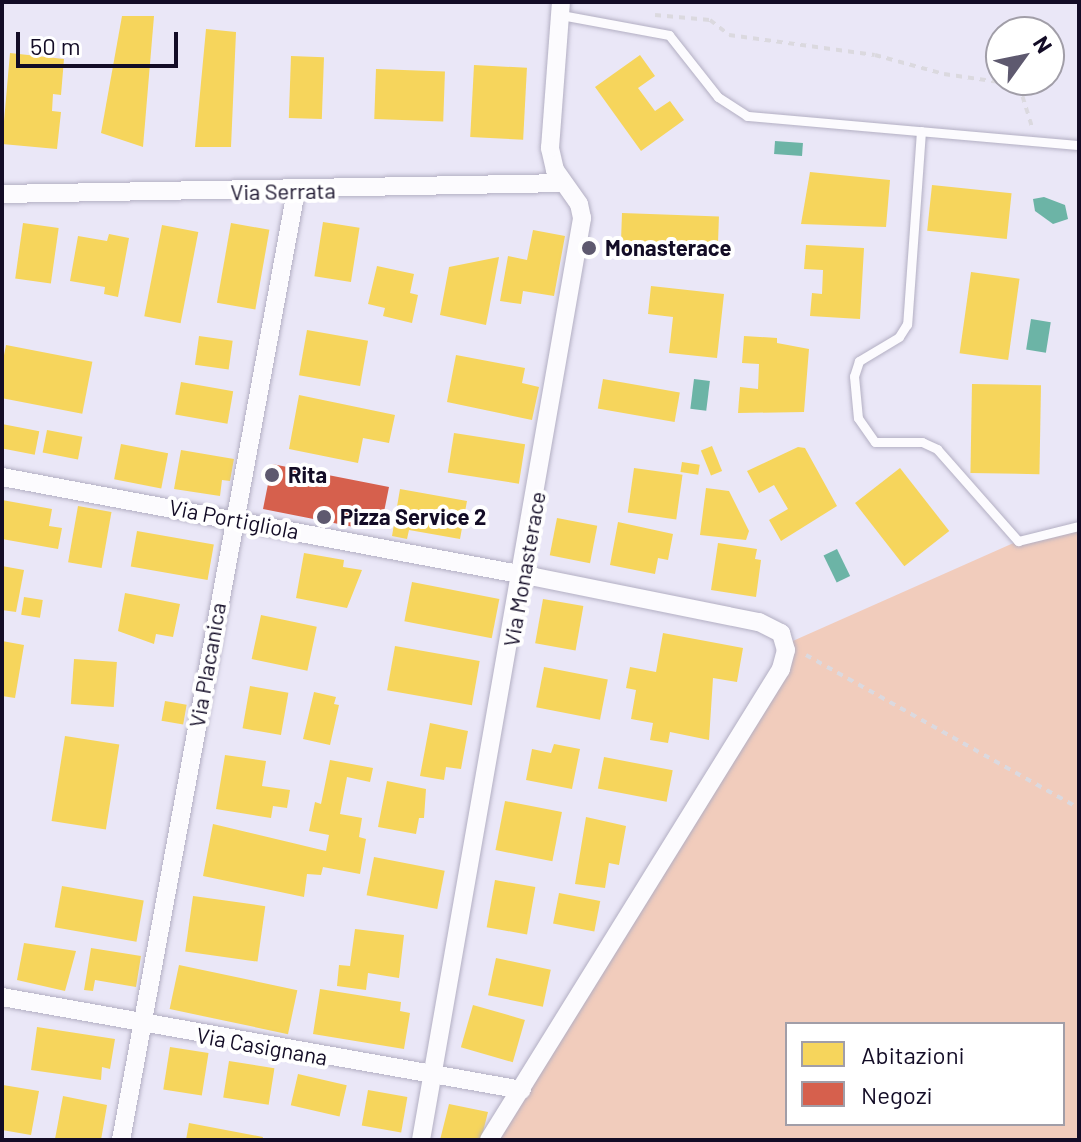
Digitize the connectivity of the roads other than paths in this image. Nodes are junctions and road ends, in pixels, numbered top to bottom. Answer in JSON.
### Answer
{"nodes":[{"id":1,"x":561,"y":8,"type":"edge"},
{"id":2,"x":921,"y":131,"type":"junction"},
{"id":3,"x":1079,"y":145,"type":"edge"},
{"id":4,"x":563,"y":183,"type":"junction"},
{"id":5,"x":296,"y":191,"type":"junction"},
{"id":6,"x":2,"y":194,"type":"edge"},
{"id":7,"x":2,"y":477,"type":"edge"},
{"id":8,"x":233,"y":519,"type":"junction"},
{"id":9,"x":1079,"y":526,"type":"edge"},
{"id":10,"x":523,"y":574,"type":"junction"},
{"id":11,"x":2,"y":997,"type":"edge"},
{"id":12,"x":144,"y":1024,"type":"junction"},
{"id":13,"x":433,"y":1076,"type":"junction"},
{"id":14,"x":522,"y":1090,"type":"junction"},
{"id":15,"x":121,"y":1140,"type":"edge"},
{"id":16,"x":421,"y":1140,"type":"edge"},
{"id":17,"x":489,"y":1140,"type":"edge"}],
"edges":[{"from":1,"to":2,"type":"lane"},
{"from":1,"to":4,"type":"street","name":"Via Monasterace"},
{"from":2,"to":3,"type":"lane"},
{"from":2,"to":9,"type":"lane"},
{"from":4,"to":5,"type":"street","name":"Via Serrata"},
{"from":4,"to":10,"type":"street","name":"Via Monasterace"},
{"from":5,"to":6,"type":"street","name":"Via Serrata"},
{"from":5,"to":8,"type":"street","name":"Via Placanica"},
{"from":7,"to":8,"type":"street","name":"Via Portigliola"},
{"from":8,"to":10,"type":"street","name":"Via Portigliola"},
{"from":8,"to":12,"type":"street","name":"Via Placanica"},
{"from":10,"to":13,"type":"street","name":"Via Monasterace"},
{"from":10,"to":14,"type":"street","name":"Via Portigliola"},
{"from":11,"to":12,"type":"street","name":"Via Casignana"},
{"from":12,"to":13,"type":"street","name":"Via Casignana"},
{"from":12,"to":15,"type":"street","name":"Via Placanica"},
{"from":13,"to":14,"type":"street","name":"Via Casignana"},
{"from":13,"to":16,"type":"street","name":"Via Monasterace"},
{"from":14,"to":17,"type":"street"}]}
